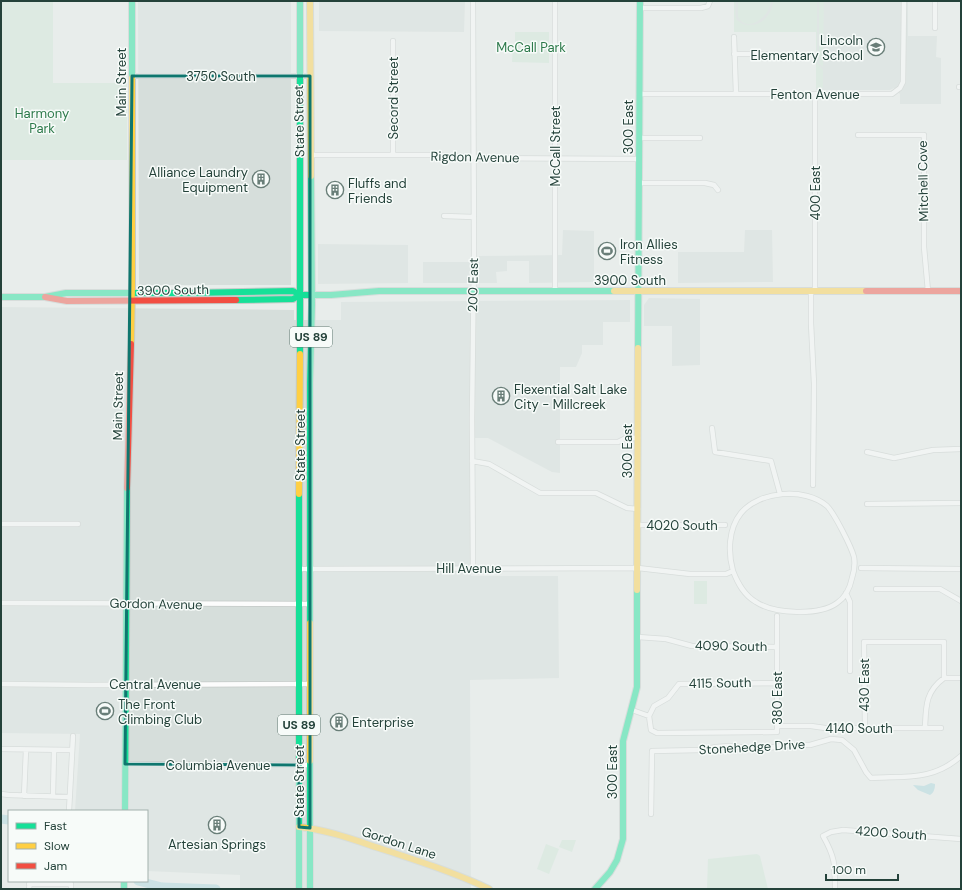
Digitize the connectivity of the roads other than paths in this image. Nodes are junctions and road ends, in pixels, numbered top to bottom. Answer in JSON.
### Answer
{"nodes":[{"id":1,"x":132,"y":1,"type":"edge"},
{"id":2,"x":300,"y":1,"type":"edge"},
{"id":3,"x":310,"y":1,"type":"edge"},
{"id":4,"x":473,"y":1,"type":"edge"},
{"id":5,"x":555,"y":1,"type":"edge"},
{"id":6,"x":710,"y":1,"type":"edge"},
{"id":7,"x":904,"y":1,"type":"edge"},
{"id":8,"x":935,"y":1,"type":"edge"},
{"id":9,"x":640,"y":4,"type":"edge"},
{"id":10,"x":935,"y":28,"type":"dead end"},
{"id":11,"x":734,"y":37,"type":"dead end"},
{"id":12,"x":393,"y":41,"type":"dead end"},
{"id":13,"x":734,"y":54,"type":"junction"},
{"id":14,"x":766,"y":54,"type":"dead end"},
{"id":15,"x":132,"y":76,"type":"junction"},
{"id":16,"x":300,"y":76,"type":"junction"},
{"id":17,"x":310,"y":76,"type":"junction"},
{"id":18,"x":639,"y":94,"type":"junction"},
{"id":19,"x":736,"y":94,"type":"junction"},
{"id":20,"x":815,"y":95,"type":"junction"},
{"id":21,"x":858,"y":135,"type":"dead end"},
{"id":22,"x":639,"y":138,"type":"junction"},
{"id":23,"x":700,"y":138,"type":"dead end"},
{"id":24,"x":311,"y":155,"type":"junction"},
{"id":25,"x":393,"y":155,"type":"junction"},
{"id":26,"x":473,"y":157,"type":"junction"},
{"id":27,"x":555,"y":158,"type":"junction"},
{"id":28,"x":639,"y":159,"type":"junction"},
{"id":29,"x":639,"y":183,"type":"junction"},
{"id":30,"x":718,"y":190,"type":"dead end"},
{"id":31,"x":444,"y":216,"type":"dead end"},
{"id":32,"x":474,"y":217,"type":"junction"},
{"id":33,"x":473,"y":291,"type":"junction"},
{"id":34,"x":555,"y":291,"type":"junction"},
{"id":35,"x":638,"y":291,"type":"junction"},
{"id":36,"x":813,"y":291,"type":"junction"},
{"id":37,"x":928,"y":291,"type":"junction"},
{"id":38,"x":961,"y":291,"type":"edge"},
{"id":39,"x":132,"y":293,"type":"junction"},
{"id":40,"x":300,"y":295,"type":"junction"},
{"id":41,"x":312,"y":295,"type":"junction"},
{"id":42,"x":1,"y":297,"type":"edge"},
{"id":43,"x":45,"y":297,"type":"junction"},
{"id":44,"x":131,"y":301,"type":"junction"},
{"id":45,"x":712,"y":428,"type":"dead end"},
{"id":46,"x":638,"y":438,"type":"junction"},
{"id":47,"x":558,"y":442,"type":"dead end"},
{"id":48,"x":961,"y":449,"type":"edge"},
{"id":49,"x":867,"y":452,"type":"dead end"},
{"id":50,"x":472,"y":461,"type":"junction"},
{"id":51,"x":813,"y":485,"type":"dead end"},
{"id":52,"x":780,"y":494,"type":"junction"},
{"id":53,"x":867,"y":504,"type":"dead end"},
{"id":54,"x":961,"y":504,"type":"edge"},
{"id":55,"x":638,"y":509,"type":"junction"},
{"id":56,"x":1,"y":524,"type":"edge"},
{"id":57,"x":78,"y":524,"type":"dead end"},
{"id":58,"x":638,"y":525,"type":"junction"},
{"id":59,"x":725,"y":525,"type":"dead end"},
{"id":60,"x":473,"y":568,"type":"junction"},
{"id":61,"x":638,"y":568,"type":"junction"},
{"id":62,"x":861,"y":568,"type":"dead end"},
{"id":63,"x":300,"y":569,"type":"junction"},
{"id":64,"x":310,"y":569,"type":"junction"},
{"id":65,"x":961,"y":569,"type":"edge"},
{"id":66,"x":733,"y":571,"type":"junction"},
{"id":67,"x":876,"y":589,"type":"dead end"},
{"id":68,"x":846,"y":593,"type":"junction"},
{"id":69,"x":961,"y":601,"type":"edge"},
{"id":70,"x":1,"y":603,"type":"edge"},
{"id":71,"x":125,"y":604,"type":"junction"},
{"id":72,"x":300,"y":604,"type":"junction"},
{"id":73,"x":310,"y":604,"type":"junction"},
{"id":74,"x":777,"y":616,"type":"dead end"},
{"id":75,"x":638,"y":637,"type":"junction"},
{"id":76,"x":777,"y":647,"type":"junction"},
{"id":77,"x":850,"y":671,"type":"dead end"},
{"id":78,"x":944,"y":678,"type":"junction"},
{"id":79,"x":961,"y":678,"type":"edge"},
{"id":80,"x":777,"y":683,"type":"junction"},
{"id":81,"x":1,"y":684,"type":"edge"},
{"id":82,"x":125,"y":684,"type":"junction"},
{"id":83,"x":300,"y":684,"type":"junction"},
{"id":84,"x":310,"y":684,"type":"junction"},
{"id":85,"x":632,"y":710,"type":"junction"},
{"id":86,"x":649,"y":716,"type":"junction"},
{"id":87,"x":777,"y":726,"type":"junction"},
{"id":88,"x":864,"y":728,"type":"junction"},
{"id":89,"x":925,"y":728,"type":"junction"},
{"id":90,"x":941,"y":728,"type":"dead end"},
{"id":91,"x":73,"y":736,"type":"dead end"},
{"id":92,"x":1,"y":749,"type":"edge"},
{"id":93,"x":26,"y":750,"type":"junction"},
{"id":94,"x":54,"y":750,"type":"junction"},
{"id":95,"x":72,"y":750,"type":"junction"},
{"id":96,"x":961,"y":756,"type":"edge"},
{"id":97,"x":125,"y":764,"type":"junction"},
{"id":98,"x":299,"y":765,"type":"junction"},
{"id":99,"x":310,"y":765,"type":"junction"},
{"id":100,"x":1,"y":794,"type":"edge"},
{"id":101,"x":24,"y":796,"type":"junction"},
{"id":102,"x":53,"y":796,"type":"junction"},
{"id":103,"x":70,"y":797,"type":"junction"},
{"id":104,"x":69,"y":810,"type":"edge"},
{"id":105,"x":125,"y":810,"type":"edge"},
{"id":106,"x":651,"y":814,"type":"dead end"},
{"id":107,"x":299,"y":827,"type":"junction"},
{"id":108,"x":310,"y":828,"type":"junction"},
{"id":109,"x":961,"y":839,"type":"edge"},
{"id":110,"x":29,"y":885,"type":"edge"},
{"id":111,"x":53,"y":886,"type":"edge"},
{"id":112,"x":71,"y":889,"type":"edge"},
{"id":113,"x":299,"y":889,"type":"edge"},
{"id":114,"x":310,"y":889,"type":"edge"},
{"id":115,"x":489,"y":889,"type":"edge"},
{"id":116,"x":595,"y":889,"type":"edge"},
{"id":117,"x":835,"y":889,"type":"edge"}],
"edges":[{"from":1,"to":15,"type":"main road","name":"Main Street"},
{"from":2,"to":16,"type":"main road","name":"State Street","number":"US 89"},
{"from":3,"to":17,"type":"main road","name":"State Street","number":"US 89"},
{"from":4,"to":26,"type":"street","name":"200 East"},
{"from":5,"to":27,"type":"street","name":"McCall Street"},
{"from":6,"to":9,"type":"street"},
{"from":7,"to":20,"type":"street","name":"Fenton Avenue"},
{"from":8,"to":10,"type":"street"},
{"from":9,"to":18,"type":"main road","name":"300 East"},
{"from":11,"to":13,"type":"street"},
{"from":12,"to":25,"type":"street","name":"Secord Street"},
{"from":13,"to":14,"type":"street"},
{"from":13,"to":19,"type":"street"},
{"from":15,"to":16,"type":"street","name":"3750 South"},
{"from":15,"to":39,"type":"main road","name":"Main Street"},
{"from":16,"to":17,"type":"street","name":"3750 South"},
{"from":16,"to":40,"type":"main road","name":"State Street","number":"US 89"},
{"from":17,"to":24,"type":"main road","name":"State Street","number":"US 89"},
{"from":18,"to":19,"type":"street","name":"Fenton Avenue"},
{"from":18,"to":22,"type":"main road","name":"300 East"},
{"from":19,"to":20,"type":"street","name":"Fenton Avenue"},
{"from":20,"to":36,"type":"street","name":"400 East"},
{"from":21,"to":37,"type":"street","name":"Mitchell Cove"},
{"from":22,"to":23,"type":"street"},
{"from":22,"to":28,"type":"main road","name":"300 East"},
{"from":24,"to":25,"type":"street","name":"Rigdon Avenue"},
{"from":24,"to":41,"type":"main road","name":"State Street","number":"US 89"},
{"from":25,"to":26,"type":"street","name":"Rigdon Avenue"},
{"from":26,"to":27,"type":"street","name":"Rigdon Avenue"},
{"from":26,"to":32,"type":"street","name":"200 East"},
{"from":27,"to":28,"type":"street","name":"Rigdon Avenue"},
{"from":27,"to":34,"type":"street","name":"McCall Street"},
{"from":28,"to":29,"type":"main road","name":"300 East"},
{"from":29,"to":30,"type":"street"},
{"from":29,"to":35,"type":"main road","name":"300 East"},
{"from":31,"to":32,"type":"street"},
{"from":32,"to":33,"type":"street","name":"200 East"},
{"from":33,"to":34,"type":"main road","name":"3900 South"},
{"from":33,"to":41,"type":"main road","name":"3900 South"},
{"from":33,"to":50,"type":"street","name":"200 East"},
{"from":34,"to":35,"type":"main road","name":"3900 South"},
{"from":35,"to":36,"type":"main road","name":"3900 South"},
{"from":35,"to":46,"type":"main road","name":"300 East"},
{"from":36,"to":37,"type":"main road","name":"3900 South"},
{"from":36,"to":51,"type":"street","name":"400 East"},
{"from":37,"to":38,"type":"main road","name":"3900 South"},
{"from":39,"to":40,"type":"main road","name":"3900 South"},
{"from":39,"to":43,"type":"main road","name":"3900 South"},
{"from":39,"to":44,"type":"main road","name":"Main Street"},
{"from":40,"to":41,"type":"main road","name":"3900 South"},
{"from":40,"to":44,"type":"main road","name":"3900 South"},
{"from":40,"to":63,"type":"main road","name":"State Street","number":"US 89"},
{"from":41,"to":64,"type":"main road","name":"State Street","number":"US 89"},
{"from":42,"to":43,"type":"main road","name":"3900 South"},
{"from":43,"to":44,"type":"main road","name":"3900 South"},
{"from":44,"to":71,"type":"main road","name":"Main Street"},
{"from":45,"to":52,"type":"street"},
{"from":46,"to":47,"type":"street"},
{"from":46,"to":55,"type":"main road","name":"300 East"},
{"from":48,"to":49,"type":"street"},
{"from":50,"to":55,"type":"street"},
{"from":50,"to":60,"type":"street","name":"200 East"},
{"from":52,"to":66,"type":"street"},
{"from":52,"to":68,"type":"street"},
{"from":53,"to":54,"type":"street"},
{"from":55,"to":58,"type":"main road","name":"300 East"},
{"from":56,"to":57,"type":"street"},
{"from":58,"to":59,"type":"street","name":"4020 South"},
{"from":58,"to":61,"type":"main road","name":"300 East"},
{"from":60,"to":61,"type":"street","name":"Hill Avenue"},
{"from":60,"to":64,"type":"street","name":"Hill Avenue"},
{"from":61,"to":66,"type":"street","name":"Hill Avenue"},
{"from":61,"to":75,"type":"main road","name":"300 East"},
{"from":62,"to":65,"type":"street"},
{"from":63,"to":64,"type":"street","name":"Hill Avenue"},
{"from":63,"to":72,"type":"main road","name":"State Street","number":"US 89"},
{"from":64,"to":73,"type":"main road","name":"State Street","number":"US 89"},
{"from":66,"to":68,"type":"street"},
{"from":67,"to":69,"type":"street"},
{"from":68,"to":77,"type":"street"},
{"from":70,"to":71,"type":"street","name":"Gordon Avenue"},
{"from":71,"to":72,"type":"street","name":"Gordon Avenue"},
{"from":71,"to":82,"type":"main road","name":"Main Street"},
{"from":72,"to":73,"type":"street","name":"Gordon Avenue"},
{"from":72,"to":83,"type":"main road","name":"State Street","number":"US 89"},
{"from":73,"to":84,"type":"main road","name":"State Street","number":"US 89"},
{"from":74,"to":76,"type":"street","name":"380 East"},
{"from":75,"to":76,"type":"street","name":"4090 South"},
{"from":75,"to":85,"type":"main road","name":"300 East"},
{"from":76,"to":80,"type":"street","name":"380 East"},
{"from":78,"to":79,"type":"street"},
{"from":78,"to":88,"type":"street","name":"430 East"},
{"from":78,"to":89,"type":"street"},
{"from":80,"to":86,"type":"street","name":"4115 South"},
{"from":80,"to":87,"type":"street","name":"380 East"},
{"from":81,"to":82,"type":"street","name":"Central Avenue"},
{"from":82,"to":83,"type":"street","name":"Central Avenue"},
{"from":82,"to":97,"type":"main road","name":"Main Street"},
{"from":83,"to":84,"type":"street","name":"Central Avenue"},
{"from":83,"to":98,"type":"main road","name":"State Street","number":"US 89"},
{"from":84,"to":99,"type":"main road","name":"State Street","number":"US 89"},
{"from":85,"to":86,"type":"street"},
{"from":85,"to":116,"type":"main road","name":"300 East"},
{"from":86,"to":87,"type":"street","name":"380 East"},
{"from":87,"to":88,"type":"street","name":"4140 South"},
{"from":88,"to":89,"type":"street","name":"4140 South"},
{"from":89,"to":90,"type":"street","name":"4140 South"},
{"from":91,"to":95,"type":"street"},
{"from":92,"to":93,"type":"street"},
{"from":93,"to":94,"type":"street"},
{"from":93,"to":101,"type":"street"},
{"from":94,"to":95,"type":"street"},
{"from":94,"to":102,"type":"street"},
{"from":95,"to":103,"type":"street"},
{"from":96,"to":106,"type":"street","name":"Stonehedge Drive"},
{"from":97,"to":98,"type":"street","name":"Columbia Avenue"},
{"from":97,"to":105,"type":"main road","name":"Main Street"},
{"from":98,"to":99,"type":"street","name":"Columbia Avenue"},
{"from":98,"to":107,"type":"main road","name":"State Street","number":"US 89"},
{"from":99,"to":108,"type":"main road","name":"State Street","number":"US 89"},
{"from":100,"to":101,"type":"street"},
{"from":101,"to":102,"type":"street"},
{"from":102,"to":103,"type":"street"},
{"from":103,"to":104,"type":"street"},
{"from":107,"to":108,"type":"main road","name":"Gordon Lane"},
{"from":107,"to":113,"type":"main road","name":"State Street","number":"US 89"},
{"from":108,"to":114,"type":"main road","name":"State Street","number":"US 89"},
{"from":108,"to":115,"type":"main road","name":"Gordon Lane"},
{"from":109,"to":117,"type":"street","name":"4200 South"},
{"from":110,"to":111,"type":"street"},
{"from":111,"to":112,"type":"street"}]}
